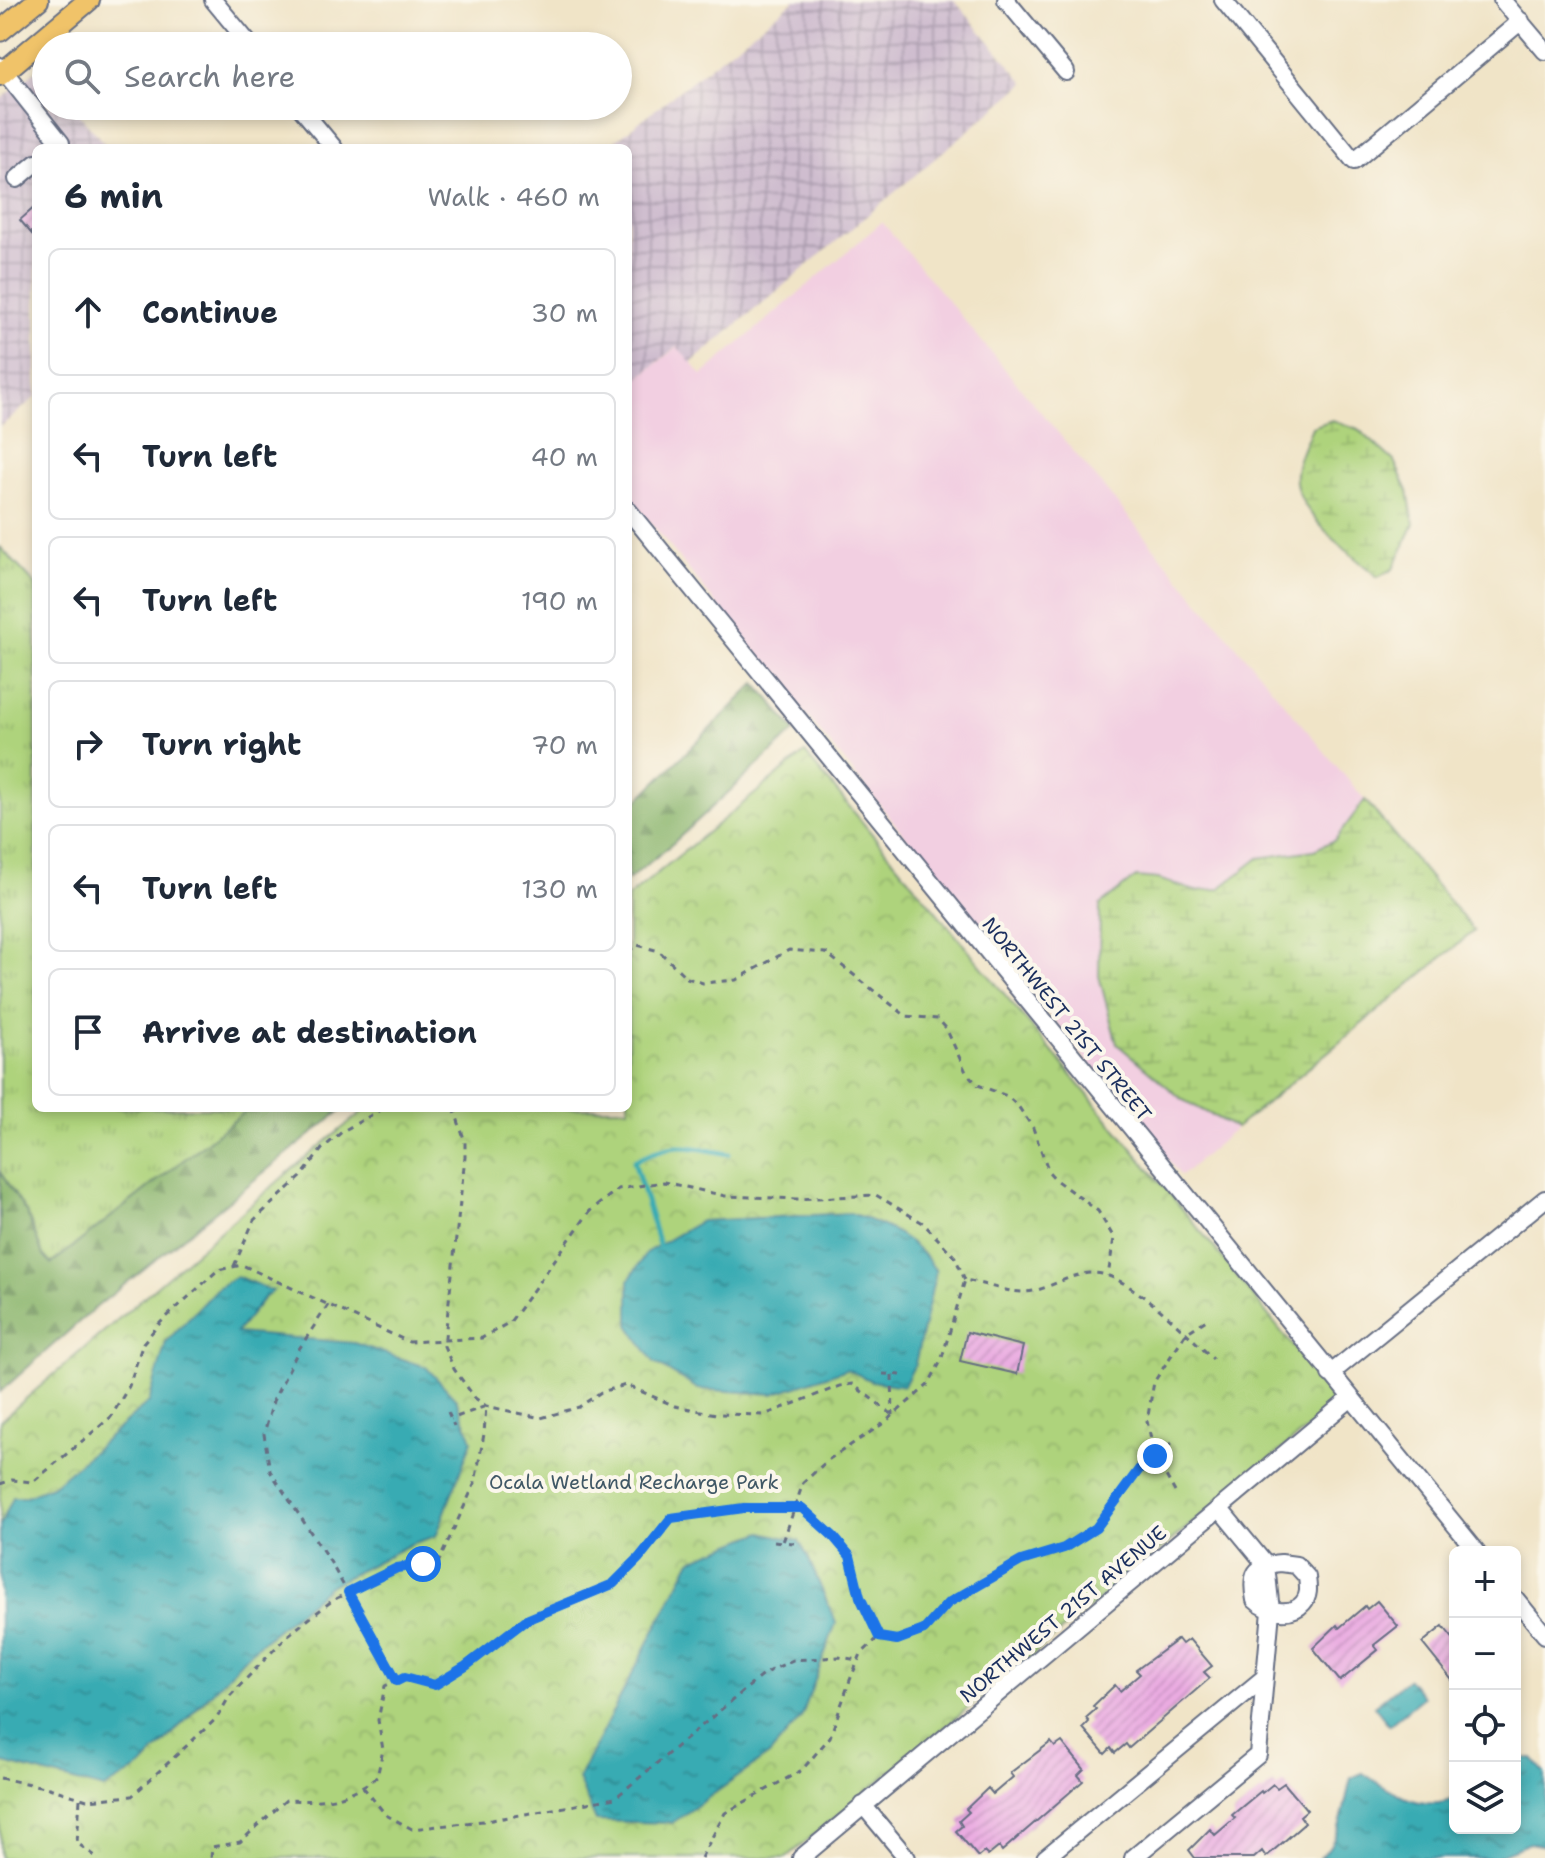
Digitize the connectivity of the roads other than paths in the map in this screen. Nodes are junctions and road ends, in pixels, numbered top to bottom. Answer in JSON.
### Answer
{"nodes":[{"id":1,"x":38,"y":0,"type":"edge"},
{"id":2,"x":89,"y":0,"type":"edge"},
{"id":3,"x":213,"y":0,"type":"edge"},
{"id":4,"x":1006,"y":0,"type":"edge"},
{"id":5,"x":1223,"y":0,"type":"edge"},
{"id":6,"x":1502,"y":0,"type":"edge"},
{"id":7,"x":1521,"y":21,"type":"junction"},
{"id":8,"x":0,"y":31,"type":"edge"},
{"id":9,"x":49,"y":32,"type":"edge"},
{"id":10,"x":239,"y":32,"type":"edge"},
{"id":11,"x":32,"y":46,"type":"edge"},
{"id":12,"x":1545,"y":51,"type":"edge"},
{"id":13,"x":1,"y":71,"type":"edge"},
{"id":14,"x":1066,"y":72,"type":"dead end"},
{"id":15,"x":32,"y":108,"type":"edge"},
{"id":16,"x":42,"y":120,"type":"edge"},
{"id":17,"x":311,"y":120,"type":"edge"},
{"id":18,"x":60,"y":144,"type":"edge"},
{"id":19,"x":331,"y":144,"type":"edge"},
{"id":20,"x":32,"y":166,"type":"edge"},
{"id":21,"x":17,"y":179,"type":"dead end"},
{"id":22,"x":632,"y":515,"type":"edge"},
{"id":23,"x":1545,"y":1199,"type":"edge"},
{"id":24,"x":1330,"y":1374,"type":"junction"},
{"id":25,"x":1350,"y":1399,"type":"junction"},
{"id":26,"x":1219,"y":1508,"type":"junction"},
{"id":27,"x":1472,"y":1546,"type":"edge"},
{"id":28,"x":1266,"y":1565,"type":"junction"},
{"id":29,"x":1521,"y":1605,"type":"edge"},
{"id":30,"x":1271,"y":1611,"type":"junction"},
{"id":31,"x":1545,"y":1635,"type":"edge"},
{"id":32,"x":1265,"y":1677,"type":"junction"},
{"id":33,"x":863,"y":1805,"type":"junction"},
{"id":34,"x":801,"y":1858,"type":"edge"},
{"id":35,"x":907,"y":1858,"type":"edge"},
{"id":36,"x":1045,"y":1858,"type":"edge"},
{"id":37,"x":1133,"y":1858,"type":"edge"}],
"edges":[{"from":1,"to":8,"type":"main road"},
{"from":2,"to":9,"type":"main road"},
{"from":3,"to":10,"type":"street"},
{"from":4,"to":14,"type":"street"},
{"from":5,"to":7,"type":"street"},
{"from":6,"to":7,"type":"street"},
{"from":7,"to":12,"type":"street"},
{"from":11,"to":13,"type":"main road"},
{"from":13,"to":15,"type":"street"},
{"from":16,"to":18,"type":"street"},
{"from":17,"to":19,"type":"street"},
{"from":20,"to":21,"type":"street"},
{"from":22,"to":24,"type":"street","name":"NORTHWEST 21ST STREET"},
{"from":23,"to":24,"type":"street"},
{"from":24,"to":25,"type":"street","name":"NORTHWEST 21ST STREET"},
{"from":25,"to":26,"type":"street","name":"NORTHWEST 21ST AVENUE"},
{"from":25,"to":27,"type":"street","name":"NORTHWEST 21ST STREET"},
{"from":26,"to":28,"type":"street"},
{"from":26,"to":33,"type":"street","name":"NORTHWEST 21ST AVENUE"},
{"from":28,"to":30,"type":"street"},
{"from":28,"to":30,"type":"street"},
{"from":29,"to":31,"type":"street"},
{"from":30,"to":32,"type":"street"},
{"from":32,"to":36,"type":"street"},
{"from":32,"to":37,"type":"street"},
{"from":33,"to":34,"type":"street","name":"NORTHWEST 21ST AVENUE"},
{"from":33,"to":35,"type":"street"}]}
